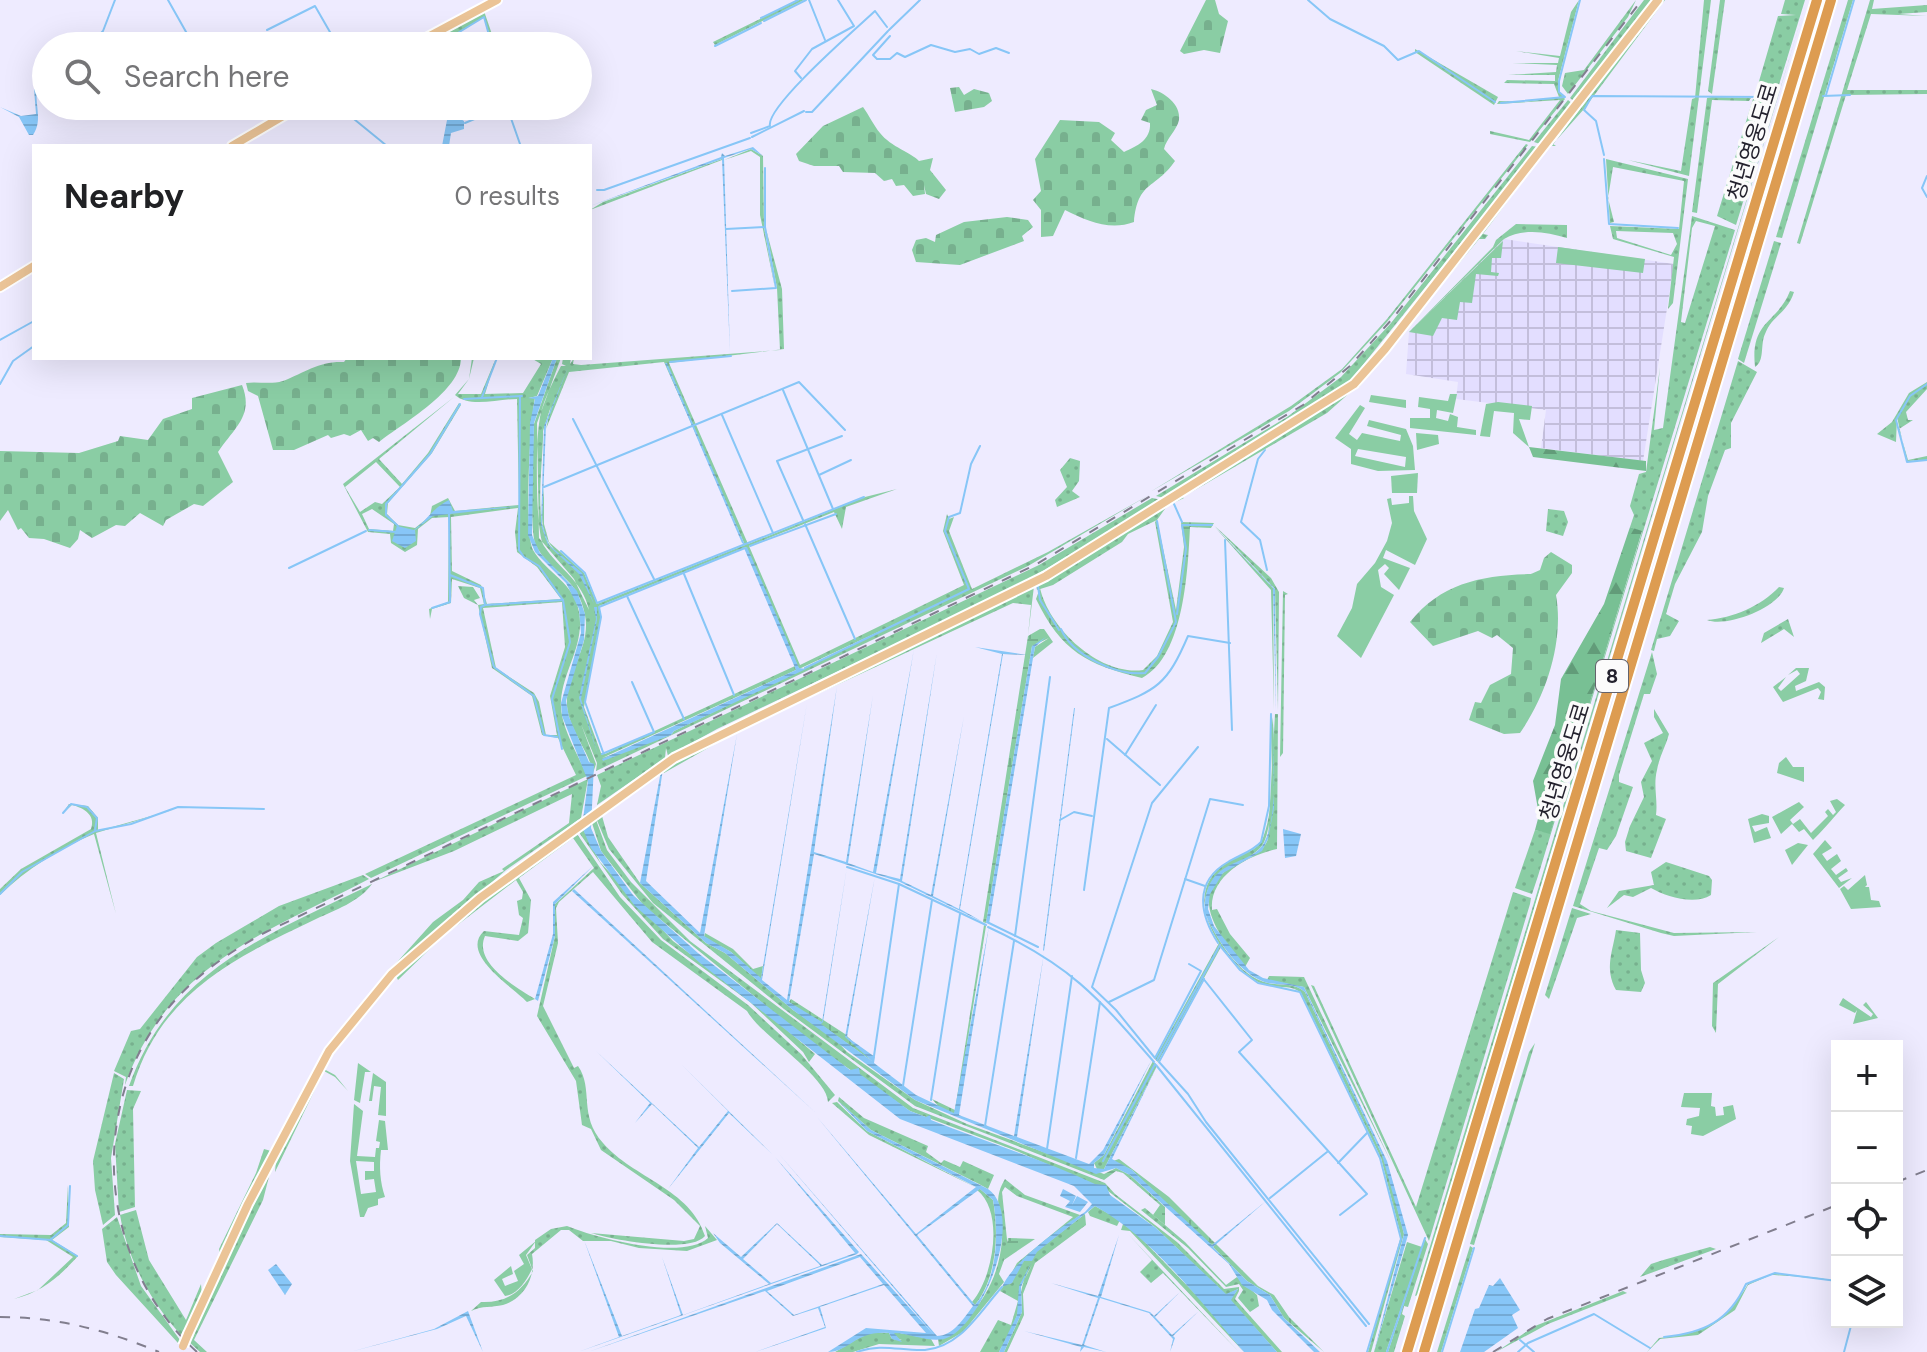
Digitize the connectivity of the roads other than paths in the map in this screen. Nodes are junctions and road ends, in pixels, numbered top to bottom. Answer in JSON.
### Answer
{"nodes":[{"id":1,"x":1658,"y":0,"type":"edge"},
{"id":2,"x":1817,"y":0,"type":"edge"},
{"id":3,"x":1831,"y":0,"type":"edge"},
{"id":4,"x":493,"y":2,"type":"edge"},
{"id":5,"x":437,"y":32,"type":"edge"},
{"id":6,"x":276,"y":120,"type":"edge"},
{"id":7,"x":235,"y":144,"type":"edge"},
{"id":8,"x":32,"y":267,"type":"edge"},
{"id":9,"x":0,"y":287,"type":"edge"},
{"id":10,"x":182,"y":1349,"type":"edge"},
{"id":11,"x":1407,"y":1352,"type":"edge"},
{"id":12,"x":1424,"y":1352,"type":"edge"}],
"edges":[{"from":1,"to":10,"type":"main road","bridge":true},
{"from":2,"to":11,"type":"highway","name":"청년영웅도로","number":"8"},
{"from":3,"to":12,"type":"highway","name":"청년영웅도로","number":"8"},
{"from":4,"to":5,"type":"main road"},
{"from":6,"to":7,"type":"main road"},
{"from":8,"to":9,"type":"main road"}]}
